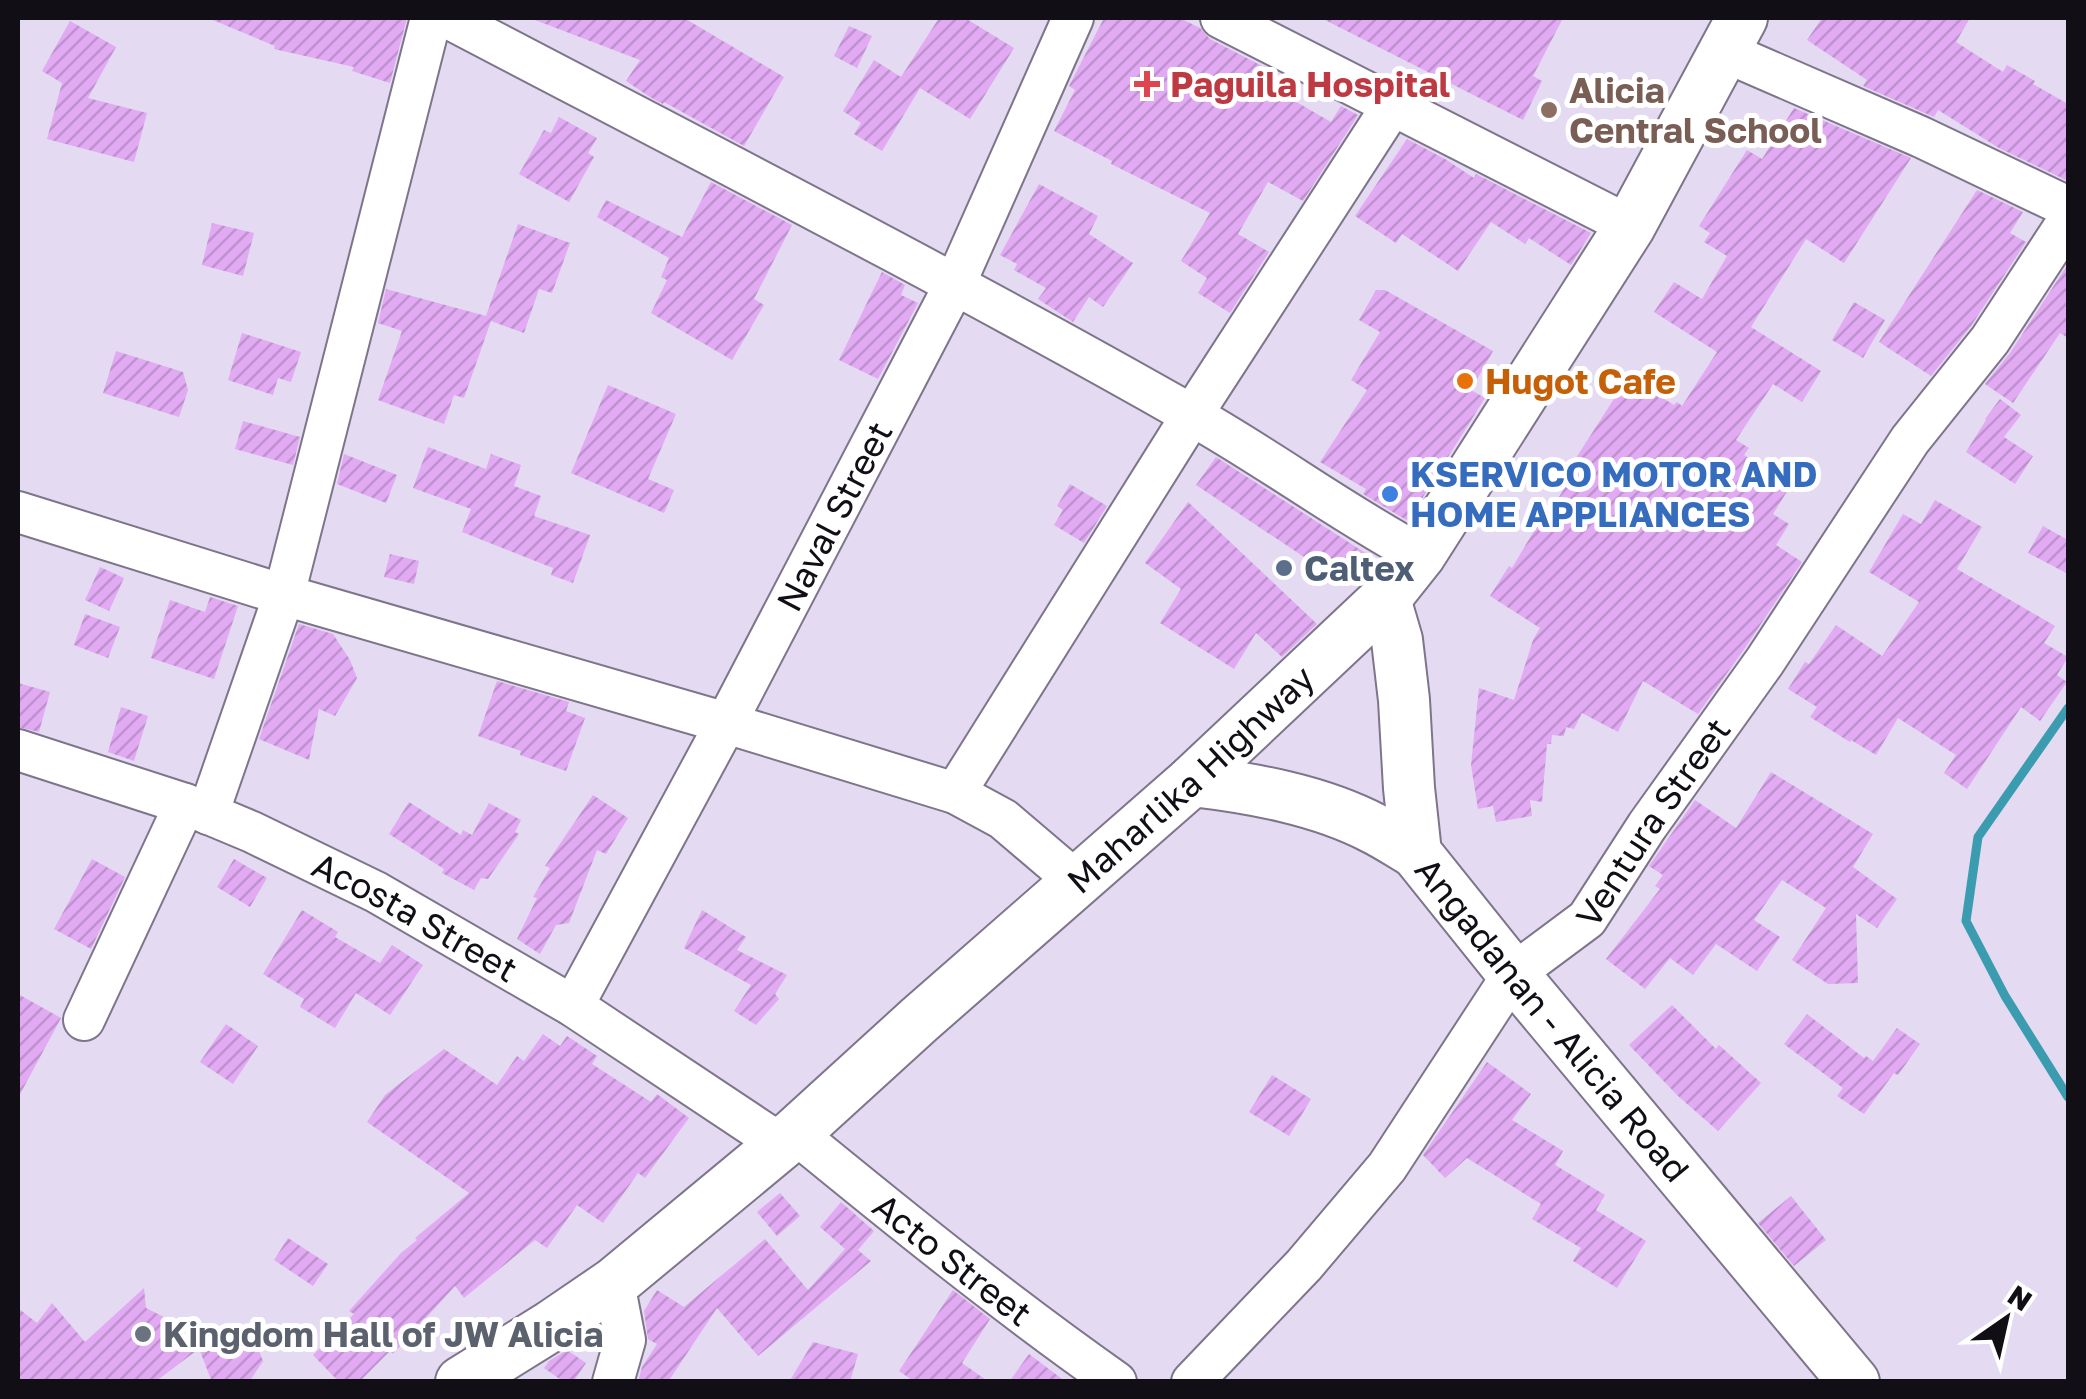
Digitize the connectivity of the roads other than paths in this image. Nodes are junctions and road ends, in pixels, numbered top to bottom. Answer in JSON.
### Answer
{"nodes":[{"id":1,"x":431,"y":18,"type":"edge"},
{"id":2,"x":448,"y":18,"type":"edge"},
{"id":3,"x":1073,"y":18,"type":"edge"},
{"id":4,"x":1221,"y":18,"type":"edge"},
{"id":5,"x":1733,"y":34,"type":"edge"},
{"id":6,"x":1392,"y":106,"type":"junction"},
{"id":7,"x":2068,"y":207,"type":"edge"},
{"id":8,"x":2068,"y":221,"type":"edge"},
{"id":9,"x":1630,"y":226,"type":"junction"},
{"id":10,"x":956,"y":284,"type":"junction"},
{"id":11,"x":1192,"y":415,"type":"junction"},
{"id":12,"x":18,"y":512,"type":"edge"},
{"id":13,"x":1420,"y":556,"type":"junction"},
{"id":14,"x":284,"y":595,"type":"junction"},
{"id":15,"x":1385,"y":599,"type":"junction"},
{"id":16,"x":726,"y":723,"type":"junction"},
{"id":17,"x":18,"y":750,"type":"edge"},
{"id":18,"x":1192,"y":781,"type":"junction"},
{"id":19,"x":955,"y":793,"type":"junction"},
{"id":20,"x":197,"y":809,"type":"junction"},
{"id":21,"x":1416,"y":853,"type":"junction"},
{"id":22,"x":1077,"y":882,"type":"junction"},
{"id":23,"x":1514,"y":974,"type":"junction"},
{"id":24,"x":573,"y":1006,"type":"junction"},
{"id":25,"x":84,"y":1020,"type":"dead end"},
{"id":26,"x":788,"y":1139,"type":"junction"},
{"id":27,"x":614,"y":1283,"type":"junction"},
{"id":28,"x":460,"y":1382,"type":"edge"},
{"id":29,"x":613,"y":1382,"type":"edge"},
{"id":30,"x":1116,"y":1382,"type":"edge"},
{"id":31,"x":1192,"y":1382,"type":"edge"},
{"id":32,"x":1854,"y":1382,"type":"edge"}],
"edges":[{"from":1,"to":14,"type":"street"},
{"from":2,"to":10,"type":"street"},
{"from":3,"to":10,"type":"street","name":"Naval Street"},
{"from":4,"to":6,"type":"street"},
{"from":5,"to":7,"type":"street"},
{"from":5,"to":9,"type":"main road","name":"Maharlika Highway"},
{"from":6,"to":9,"type":"street"},
{"from":6,"to":11,"type":"street"},
{"from":8,"to":23,"type":"street","name":"Ventura Street"},
{"from":9,"to":13,"type":"main road","name":"Maharlika Highway"},
{"from":10,"to":11,"type":"street"},
{"from":10,"to":16,"type":"street","name":"Naval Street"},
{"from":11,"to":13,"type":"street"},
{"from":11,"to":19,"type":"street"},
{"from":12,"to":14,"type":"street"},
{"from":13,"to":15,"type":"main road","name":"Maharlika Highway"},
{"from":14,"to":16,"type":"street"},
{"from":14,"to":20,"type":"street"},
{"from":15,"to":18,"type":"main road","name":"Maharlika Highway"},
{"from":15,"to":21,"type":"main road","name":"Angadanan - Alicia Road"},
{"from":16,"to":19,"type":"street"},
{"from":16,"to":24,"type":"street","name":"Naval Street"},
{"from":17,"to":20,"type":"street","name":"Acosta Street"},
{"from":18,"to":21,"type":"main road"},
{"from":18,"to":22,"type":"main road","name":"Maharlika Highway"},
{"from":19,"to":22,"type":"street"},
{"from":20,"to":24,"type":"street","name":"Acosta Street"},
{"from":20,"to":25,"type":"street"},
{"from":21,"to":23,"type":"main road","name":"Angadanan - Alicia Road"},
{"from":22,"to":26,"type":"main road","name":"Maharlika Highway"},
{"from":23,"to":31,"type":"street","name":"Ventura Street"},
{"from":23,"to":32,"type":"main road","name":"Angadanan - Alicia Road"},
{"from":24,"to":26,"type":"street","name":"Acosta Street"},
{"from":26,"to":27,"type":"main road","name":"Maharlika Highway"},
{"from":26,"to":30,"type":"street","name":"Acto Street"},
{"from":27,"to":28,"type":"main road","name":"Maharlika Highway"},
{"from":27,"to":29,"type":"street"}]}
